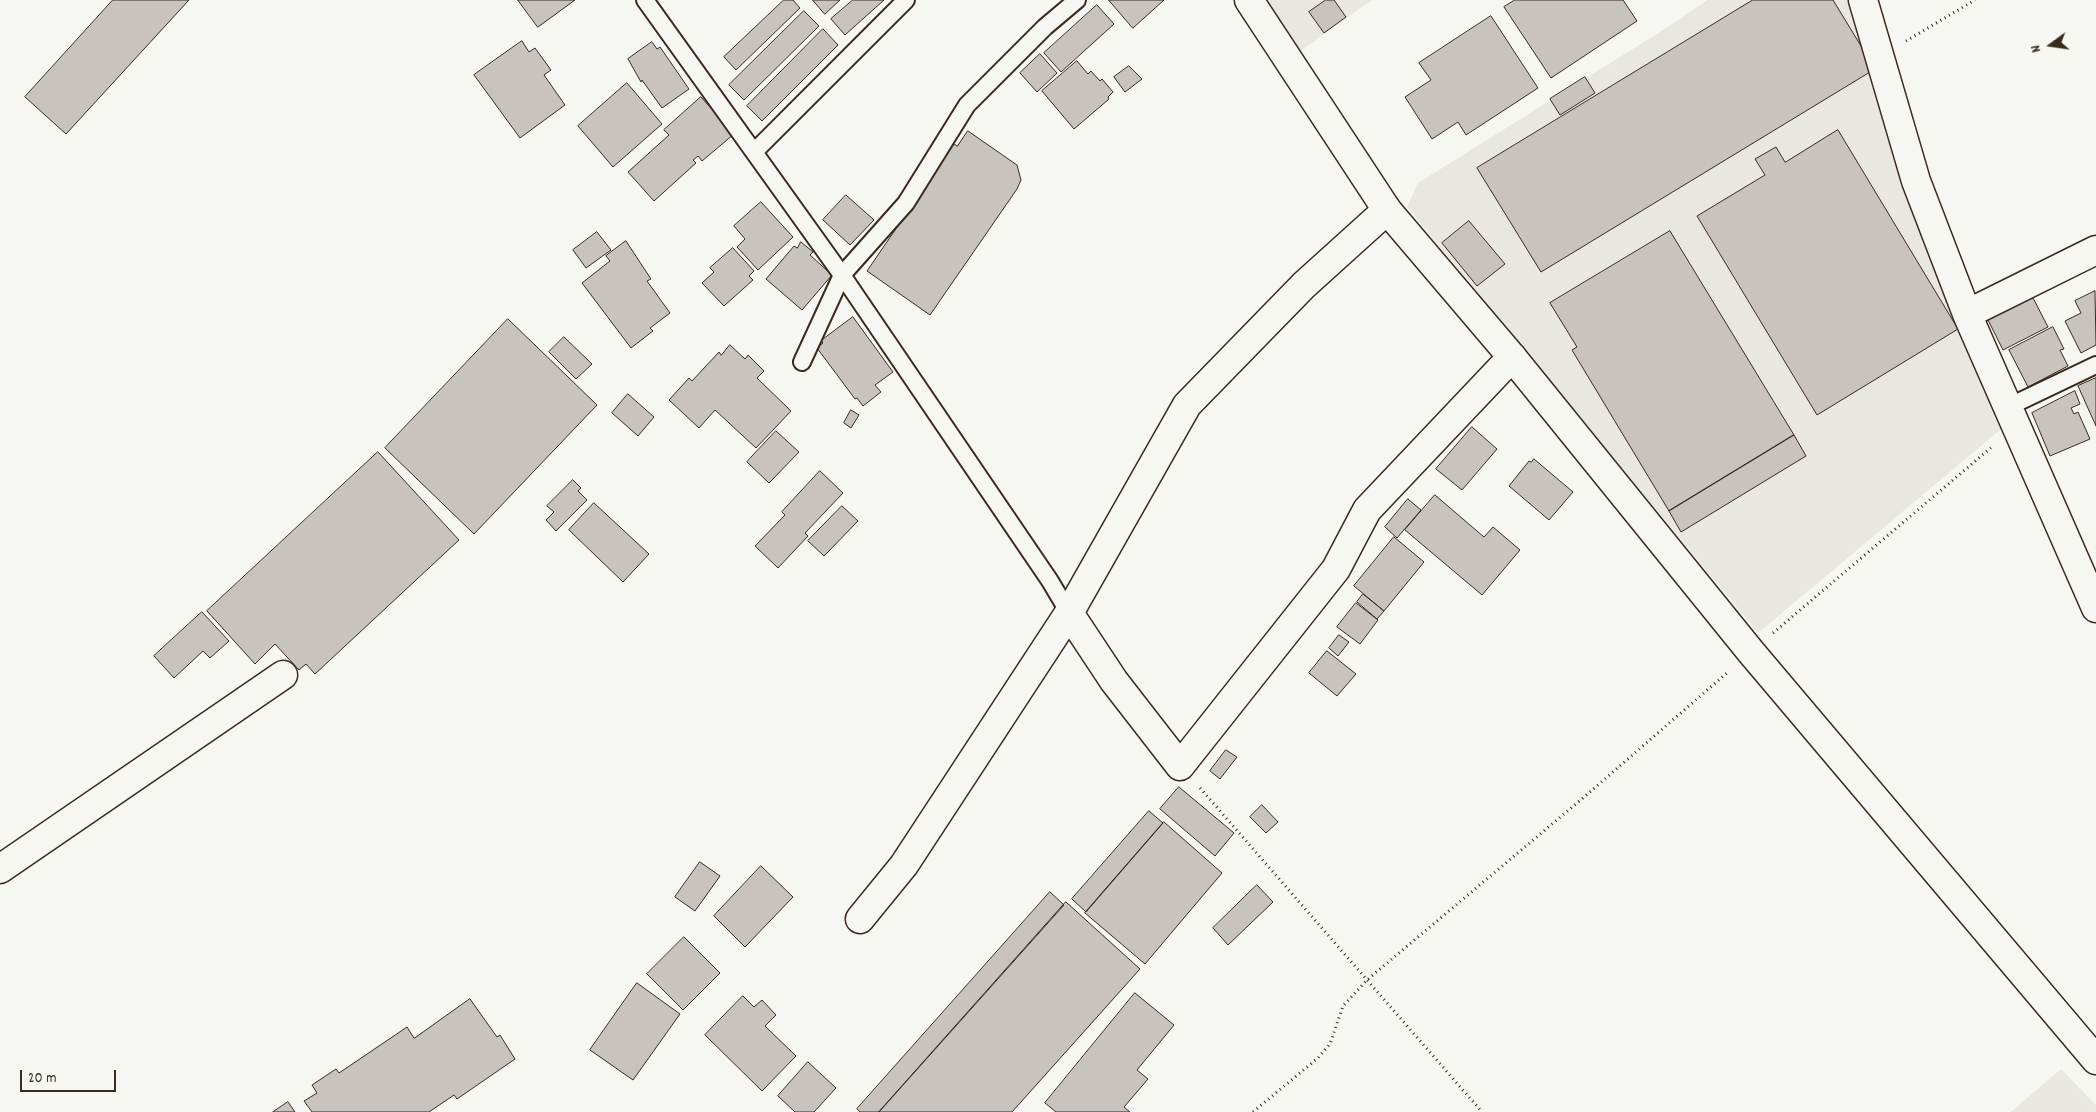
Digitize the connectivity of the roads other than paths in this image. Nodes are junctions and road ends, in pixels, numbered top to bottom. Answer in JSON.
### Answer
{"nodes":[{"id":1,"x":645,"y":0,"type":"edge"},
{"id":2,"x":906,"y":0,"type":"edge"},
{"id":3,"x":1077,"y":0,"type":"edge"},
{"id":4,"x":1249,"y":0,"type":"edge"},
{"id":5,"x":1863,"y":0,"type":"edge"},
{"id":6,"x":755,"y":150,"type":"junction"},
{"id":7,"x":1387,"y":210,"type":"junction"},
{"id":8,"x":2096,"y":250,"type":"edge"},
{"id":9,"x":842,"y":275,"type":"junction"},
{"id":10,"x":1967,"y":314,"type":"junction"},
{"id":11,"x":1512,"y":357,"type":"junction"},
{"id":12,"x":802,"y":362,"type":"dead end"},
{"id":13,"x":2096,"y":365,"type":"edge"},
{"id":14,"x":2012,"y":417,"type":"junction"},
{"id":15,"x":2096,"y":608,"type":"edge"},
{"id":16,"x":1069,"y":613,"type":"junction"},
{"id":17,"x":283,"y":675,"type":"dead end"},
{"id":18,"x":0,"y":869,"type":"edge"},
{"id":19,"x":860,"y":919,"type":"dead end"},
{"id":20,"x":2096,"y":1060,"type":"edge"}],
"edges":[{"from":1,"to":6,"type":"lane"},
{"from":2,"to":6,"type":"lane"},
{"from":3,"to":9,"type":"lane"},
{"from":4,"to":7,"type":"street"},
{"from":5,"to":10,"type":"street"},
{"from":6,"to":9,"type":"lane"},
{"from":7,"to":11,"type":"street"},
{"from":7,"to":16,"type":"street"},
{"from":8,"to":10,"type":"street"},
{"from":9,"to":12,"type":"lane"},
{"from":9,"to":16,"type":"lane"},
{"from":10,"to":14,"type":"street"},
{"from":11,"to":16,"type":"street"},
{"from":11,"to":20,"type":"street"},
{"from":13,"to":14,"type":"lane"},
{"from":14,"to":15,"type":"street"},
{"from":16,"to":19,"type":"street"},
{"from":17,"to":18,"type":"street"}]}
